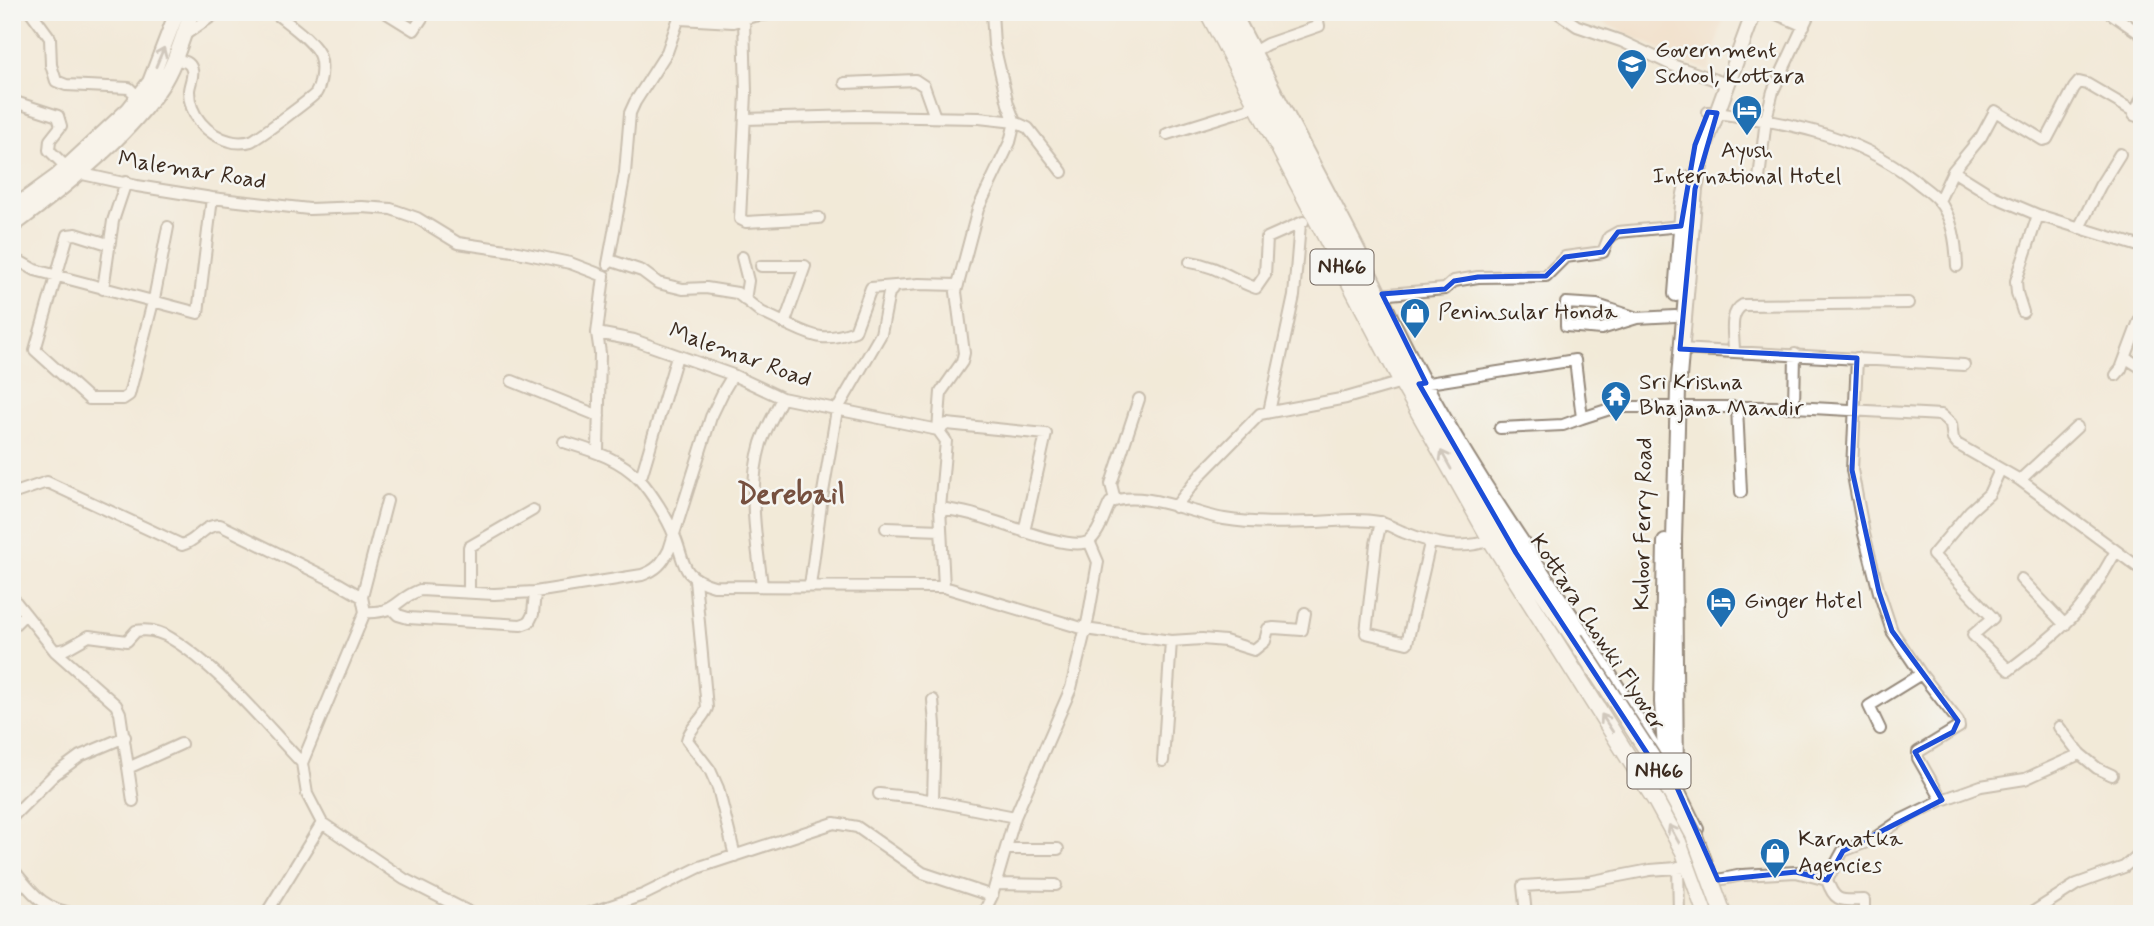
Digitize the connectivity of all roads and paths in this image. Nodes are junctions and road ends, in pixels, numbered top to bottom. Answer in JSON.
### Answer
{"nodes":[{"id":1,"x":31,"y":12,"type":"edge"},
{"id":2,"x":177,"y":12,"type":"edge"},
{"id":3,"x":192,"y":12,"type":"edge"},
{"id":4,"x":218,"y":12,"type":"edge"},
{"id":5,"x":274,"y":12,"type":"edge"},
{"id":6,"x":385,"y":12,"type":"edge"},
{"id":7,"x":426,"y":12,"type":"edge"},
{"id":8,"x":783,"y":12,"type":"edge"},
{"id":9,"x":992,"y":12,"type":"edge"},
{"id":10,"x":1208,"y":12,"type":"edge"},
{"id":11,"x":1222,"y":12,"type":"edge"},
{"id":12,"x":1235,"y":12,"type":"edge"},
{"id":13,"x":1317,"y":12,"type":"edge"},
{"id":14,"x":1558,"y":12,"type":"edge"},
{"id":15,"x":1745,"y":12,"type":"edge"},
{"id":16,"x":1754,"y":12,"type":"edge"},
{"id":17,"x":1772,"y":12,"type":"edge"},
{"id":18,"x":1810,"y":12,"type":"edge"},
{"id":19,"x":2109,"y":12,"type":"edge"},
{"id":20,"x":681,"y":16,"type":"edge"},
{"id":21,"x":744,"y":19,"type":"junction"},
{"id":22,"x":1804,"y":26,"type":"junction"},
{"id":23,"x":2142,"y":35,"type":"edge"},
{"id":24,"x":183,"y":36,"type":"junction"},
{"id":25,"x":1255,"y":51,"type":"junction"},
{"id":26,"x":175,"y":60,"type":"junction"},
{"id":27,"x":1723,"y":82,"type":"junction"},
{"id":28,"x":845,"y":83,"type":"dead end"},
{"id":29,"x":2142,"y":97,"type":"edge"},
{"id":30,"x":12,"y":101,"type":"edge"},
{"id":31,"x":134,"y":102,"type":"junction"},
{"id":32,"x":1257,"y":106,"type":"junction"},
{"id":33,"x":1713,"y":113,"type":"junction"},
{"id":34,"x":2138,"y":115,"type":"edge"},
{"id":35,"x":935,"y":117,"type":"junction"},
{"id":36,"x":745,"y":119,"type":"junction"},
{"id":37,"x":1766,"y":119,"type":"junction"},
{"id":38,"x":1015,"y":122,"type":"junction"},
{"id":39,"x":1167,"y":134,"type":"dead end"},
{"id":40,"x":2120,"y":154,"type":"dead end"},
{"id":41,"x":72,"y":170,"type":"junction"},
{"id":42,"x":1062,"y":172,"type":"dead end"},
{"id":43,"x":1953,"y":172,"type":"junction"},
{"id":44,"x":1759,"y":179,"type":"dead end"},
{"id":45,"x":126,"y":183,"type":"junction"},
{"id":46,"x":212,"y":198,"type":"junction"},
{"id":47,"x":1939,"y":201,"type":"junction"},
{"id":48,"x":12,"y":209,"type":"edge"},
{"id":49,"x":2038,"y":215,"type":"junction"},
{"id":50,"x":1315,"y":216,"type":"junction"},
{"id":51,"x":819,"y":218,"type":"dead end"},
{"id":52,"x":1300,"y":224,"type":"junction"},
{"id":53,"x":12,"y":226,"type":"edge"},
{"id":54,"x":1681,"y":226,"type":"junction"},
{"id":55,"x":168,"y":228,"type":"dead end"},
{"id":56,"x":2079,"y":229,"type":"junction"},
{"id":57,"x":108,"y":244,"type":"junction"},
{"id":58,"x":2142,"y":247,"type":"edge"},
{"id":59,"x":12,"y":257,"type":"edge"},
{"id":60,"x":743,"y":257,"type":"dead end"},
{"id":61,"x":609,"y":260,"type":"junction"},
{"id":62,"x":1190,"y":262,"type":"dead end"},
{"id":63,"x":1957,"y":265,"type":"dead end"},
{"id":64,"x":761,"y":266,"type":"dead end"},
{"id":65,"x":56,"y":276,"type":"junction"},
{"id":66,"x":604,"y":276,"type":"junction"},
{"id":67,"x":958,"y":285,"type":"junction"},
{"id":68,"x":103,"y":289,"type":"junction"},
{"id":69,"x":892,"y":290,"type":"dead end"},
{"id":70,"x":1377,"y":295,"type":"junction"},
{"id":71,"x":745,"y":300,"type":"junction"},
{"id":72,"x":152,"y":302,"type":"junction"},
{"id":73,"x":1908,"y":303,"type":"dead end"},
{"id":74,"x":2023,"y":312,"type":"dead end"},
{"id":75,"x":2142,"y":313,"type":"edge"},
{"id":76,"x":1675,"y":316,"type":"junction"},
{"id":77,"x":1637,"y":318,"type":"junction"},
{"id":78,"x":780,"y":321,"type":"junction"},
{"id":79,"x":597,"y":333,"type":"junction"},
{"id":80,"x":1680,"y":349,"type":"junction"},
{"id":81,"x":1734,"y":351,"type":"junction"},
{"id":82,"x":1795,"y":355,"type":"junction"},
{"id":83,"x":677,"y":356,"type":"junction"},
{"id":84,"x":1857,"y":358,"type":"junction"},
{"id":85,"x":2126,"y":358,"type":"junction"},
{"id":86,"x":1964,"y":365,"type":"dead end"},
{"id":87,"x":2142,"y":368,"type":"edge"},
{"id":88,"x":733,"y":375,"type":"junction"},
{"id":89,"x":2116,"y":375,"type":"dead end"},
{"id":90,"x":512,"y":381,"type":"dead end"},
{"id":91,"x":1402,"y":382,"type":"junction"},
{"id":92,"x":1423,"y":384,"type":"junction"},
{"id":93,"x":782,"y":398,"type":"junction"},
{"id":94,"x":1139,"y":399,"type":"dead end"},
{"id":95,"x":1737,"y":407,"type":"junction"},
{"id":96,"x":1794,"y":407,"type":"junction"},
{"id":97,"x":1673,"y":408,"type":"junction"},
{"id":98,"x":837,"y":410,"type":"junction"},
{"id":99,"x":1855,"y":410,"type":"junction"},
{"id":100,"x":1269,"y":412,"type":"junction"},
{"id":101,"x":599,"y":416,"type":"junction"},
{"id":102,"x":1582,"y":418,"type":"junction"},
{"id":103,"x":2077,"y":427,"type":"dead end"},
{"id":104,"x":1500,"y":428,"type":"dead end"},
{"id":105,"x":938,"y":430,"type":"junction"},
{"id":106,"x":564,"y":442,"type":"dead end"},
{"id":107,"x":598,"y":451,"type":"junction"},
{"id":108,"x":2000,"y":470,"type":"junction"},
{"id":109,"x":642,"y":474,"type":"dead end"},
{"id":110,"x":2020,"y":480,"type":"junction"},
{"id":111,"x":1741,"y":492,"type":"dead end"},
{"id":112,"x":12,"y":495,"type":"edge"},
{"id":113,"x":1115,"y":500,"type":"junction"},
{"id":114,"x":387,"y":501,"type":"dead end"},
{"id":115,"x":1175,"y":507,"type":"junction"},
{"id":116,"x":940,"y":508,"type":"junction"},
{"id":117,"x":533,"y":510,"type":"dead end"},
{"id":118,"x":1381,"y":522,"type":"junction"},
{"id":119,"x":886,"y":528,"type":"dead end"},
{"id":120,"x":941,"y":530,"type":"junction"},
{"id":121,"x":1024,"y":532,"type":"junction"},
{"id":122,"x":674,"y":534,"type":"junction"},
{"id":123,"x":1491,"y":540,"type":"junction"},
{"id":124,"x":1089,"y":541,"type":"junction"},
{"id":125,"x":1430,"y":543,"type":"junction"},
{"id":126,"x":2116,"y":551,"type":"junction"},
{"id":127,"x":2140,"y":568,"type":"edge"},
{"id":128,"x":2021,"y":579,"type":"dead end"},
{"id":129,"x":695,"y":580,"type":"junction"},
{"id":130,"x":762,"y":585,"type":"junction"},
{"id":131,"x":810,"y":586,"type":"junction"},
{"id":132,"x":944,"y":587,"type":"junction"},
{"id":133,"x":469,"y":592,"type":"junction"},
{"id":134,"x":535,"y":592,"type":"junction"},
{"id":135,"x":12,"y":597,"type":"edge"},
{"id":136,"x":362,"y":597,"type":"junction"},
{"id":137,"x":392,"y":610,"type":"junction"},
{"id":138,"x":365,"y":612,"type":"junction"},
{"id":139,"x":1305,"y":613,"type":"dead end"},
{"id":140,"x":24,"y":614,"type":"junction"},
{"id":141,"x":2065,"y":625,"type":"junction"},
{"id":142,"x":12,"y":626,"type":"edge"},
{"id":143,"x":1085,"y":629,"type":"junction"},
{"id":144,"x":1171,"y":641,"type":"junction"},
{"id":145,"x":55,"y":651,"type":"junction"},
{"id":146,"x":1921,"y":674,"type":"junction"},
{"id":147,"x":933,"y":699,"type":"dead end"},
{"id":148,"x":2059,"y":727,"type":"dead end"},
{"id":149,"x":1880,"y":729,"type":"dead end"},
{"id":150,"x":125,"y":737,"type":"junction"},
{"id":151,"x":181,"y":744,"type":"dead end"},
{"id":152,"x":2080,"y":754,"type":"junction"},
{"id":153,"x":1163,"y":761,"type":"dead end"},
{"id":154,"x":302,"y":762,"type":"junction"},
{"id":155,"x":1667,"y":766,"type":"junction"},
{"id":156,"x":128,"y":768,"type":"junction"},
{"id":157,"x":2112,"y":775,"type":"dead end"},
{"id":158,"x":1676,"y":783,"type":"junction"},
{"id":159,"x":879,"y":794,"type":"dead end"},
{"id":160,"x":1652,"y":795,"type":"junction"},
{"id":161,"x":1942,"y":800,"type":"junction"},
{"id":162,"x":133,"y":801,"type":"dead end"},
{"id":163,"x":933,"y":801,"type":"junction"},
{"id":164,"x":12,"y":817,"type":"edge"},
{"id":165,"x":1015,"y":817,"type":"junction"},
{"id":166,"x":321,"y":823,"type":"junction"},
{"id":167,"x":2142,"y":823,"type":"edge"},
{"id":168,"x":2141,"y":848,"type":"edge"},
{"id":169,"x":1007,"y":849,"type":"junction"},
{"id":170,"x":1058,"y":849,"type":"dead end"},
{"id":171,"x":735,"y":856,"type":"junction"},
{"id":172,"x":1684,"y":867,"type":"junction"},
{"id":173,"x":12,"y":868,"type":"edge"},
{"id":174,"x":1718,"y":880,"type":"junction"},
{"id":175,"x":1827,"y":880,"type":"junction"},
{"id":176,"x":996,"y":884,"type":"junction"},
{"id":177,"x":1056,"y":885,"type":"dead end"},
{"id":178,"x":992,"y":896,"type":"junction"},
{"id":179,"x":79,"y":914,"type":"edge"},
{"id":180,"x":266,"y":914,"type":"edge"},
{"id":181,"x":473,"y":914,"type":"edge"},
{"id":182,"x":587,"y":914,"type":"edge"},
{"id":183,"x":983,"y":914,"type":"edge"},
{"id":184,"x":1527,"y":914,"type":"edge"},
{"id":185,"x":1679,"y":914,"type":"edge"},
{"id":186,"x":1706,"y":914,"type":"edge"},
{"id":187,"x":1723,"y":914,"type":"edge"},
{"id":188,"x":1730,"y":914,"type":"edge"},
{"id":189,"x":1864,"y":914,"type":"edge"},
{"id":190,"x":2030,"y":914,"type":"edge"}],
"edges":[{"from":1,"to":31,"type":"street"},
{"from":31,"to":2,"type":"main road","one_way":true},
{"from":3,"to":24,"type":"main road"},
{"from":4,"to":24,"type":"street"},
{"from":5,"to":26,"type":"street"},
{"from":6,"to":7,"type":"street"},
{"from":8,"to":21,"type":"street"},
{"from":9,"to":38,"type":"street"},
{"from":10,"to":32,"type":"highway","number":"NH66"},
{"from":11,"to":70,"type":"highway","number":"NH66"},
{"from":12,"to":25,"type":"street"},
{"from":13,"to":25,"type":"street"},
{"from":14,"to":27,"type":"street"},
{"from":15,"to":27,"type":"main road","name":"Kuloor Ferry Road"},
{"from":16,"to":27,"type":"main road","name":"Kuloor Ferry Road"},
{"from":17,"to":22,"type":"street"},
{"from":18,"to":22,"type":"street"},
{"from":19,"to":23,"type":"street"},
{"from":20,"to":21,"type":"street"},
{"from":20,"to":61,"type":"street"},
{"from":21,"to":36,"type":"street"},
{"from":22,"to":37,"type":"street"},
{"from":24,"to":26,"type":"main road"},
{"from":25,"to":70,"type":"street"},
{"from":26,"to":41,"type":"main road"},
{"from":27,"to":33,"type":"main road","name":"Kuloor Ferry Road"},
{"from":28,"to":35,"type":"street"},
{"from":29,"to":34,"type":"street"},
{"from":30,"to":41,"type":"street"},
{"from":31,"to":41,"type":"main road"},
{"from":32,"to":39,"type":"street"},
{"from":32,"to":50,"type":"highway","number":"NH66"},
{"from":33,"to":37,"type":"street"},
{"from":33,"to":54,"type":"main road","name":"Kuloor Ferry Road"},
{"from":33,"to":80,"type":"main road","name":"Kuloor Ferry Road"},
{"from":34,"to":43,"type":"street"},
{"from":35,"to":36,"type":"street"},
{"from":35,"to":38,"type":"street"},
{"from":36,"to":51,"type":"street"},
{"from":37,"to":44,"type":"street"},
{"from":37,"to":47,"type":"street"},
{"from":38,"to":42,"type":"street"},
{"from":38,"to":67,"type":"street"},
{"from":40,"to":56,"type":"street"},
{"from":41,"to":45,"type":"street","name":"Malemar Road"},
{"from":41,"to":48,"type":"main road"},
{"from":41,"to":53,"type":"main road"},
{"from":43,"to":47,"type":"street"},
{"from":43,"to":49,"type":"street"},
{"from":45,"to":46,"type":"street","name":"Malemar Road"},
{"from":45,"to":57,"type":"street"},
{"from":46,"to":66,"type":"street","name":"Malemar Road"},
{"from":46,"to":72,"type":"street"},
{"from":47,"to":63,"type":"street"},
{"from":49,"to":56,"type":"street"},
{"from":49,"to":74,"type":"street"},
{"from":50,"to":52,"type":"street"},
{"from":50,"to":91,"type":"highway","number":"NH66"},
{"from":52,"to":62,"type":"street"},
{"from":52,"to":100,"type":"street"},
{"from":54,"to":70,"type":"street"},
{"from":54,"to":76,"type":"main road","name":"Kuloor Ferry Road"},
{"from":55,"to":72,"type":"street"},
{"from":56,"to":58,"type":"street"},
{"from":57,"to":65,"type":"street"},
{"from":57,"to":68,"type":"street"},
{"from":59,"to":65,"type":"street"},
{"from":60,"to":71,"type":"street"},
{"from":61,"to":66,"type":"street"},
{"from":61,"to":71,"type":"street"},
{"from":64,"to":78,"type":"street"},
{"from":65,"to":68,"type":"street"},
{"from":65,"to":72,"type":"street"},
{"from":66,"to":79,"type":"street"},
{"from":67,"to":78,"type":"street"},
{"from":67,"to":105,"type":"street"},
{"from":68,"to":72,"type":"street"},
{"from":69,"to":98,"type":"street"},
{"from":70,"to":92,"type":"highway","number":"NH66"},
{"from":71,"to":78,"type":"street"},
{"from":73,"to":81,"type":"street"},
{"from":75,"to":85,"type":"street"},
{"from":76,"to":77,"type":"street"},
{"from":76,"to":97,"type":"main road","name":"Kuloor Ferry Road"},
{"from":77,"to":77,"type":"street"},
{"from":79,"to":83,"type":"street","name":"Malemar Road"},
{"from":79,"to":101,"type":"street"},
{"from":80,"to":81,"type":"street"},
{"from":80,"to":97,"type":"main road","name":"Kuloor Ferry Road"},
{"from":81,"to":82,"type":"street"},
{"from":82,"to":84,"type":"street"},
{"from":82,"to":96,"type":"street"},
{"from":83,"to":88,"type":"street","name":"Malemar Road"},
{"from":83,"to":109,"type":"street"},
{"from":84,"to":86,"type":"street"},
{"from":84,"to":99,"type":"street"},
{"from":85,"to":87,"type":"street"},
{"from":85,"to":89,"type":"street"},
{"from":88,"to":93,"type":"street","name":"Malemar Road"},
{"from":88,"to":122,"type":"street"},
{"from":90,"to":101,"type":"street"},
{"from":91,"to":100,"type":"street"},
{"from":123,"to":91,"type":"highway","number":"NH66","one_way":true},
{"from":92,"to":102,"type":"street"},
{"from":92,"to":155,"type":"street"},
{"from":92,"to":187,"type":"highway","name":"Kottara Chowki Flyover","number":"NH66","bridge":true},
{"from":93,"to":98,"type":"street","name":"Malemar Road"},
{"from":93,"to":130,"type":"street"},
{"from":94,"to":113,"type":"street"},
{"from":95,"to":96,"type":"street"},
{"from":95,"to":97,"type":"street"},
{"from":95,"to":111,"type":"street"},
{"from":96,"to":99,"type":"street"},
{"from":97,"to":102,"type":"street"},
{"from":97,"to":155,"type":"main road","name":"Kuloor Ferry Road"},
{"from":97,"to":158,"type":"main road","name":"Kuloor Ferry Road"},
{"from":98,"to":105,"type":"street","name":"Malemar Road"},
{"from":98,"to":131,"type":"street"},
{"from":99,"to":108,"type":"street"},
{"from":99,"to":146,"type":"street"},
{"from":100,"to":115,"type":"street"},
{"from":101,"to":107,"type":"street"},
{"from":102,"to":104,"type":"street"},
{"from":103,"to":110,"type":"street"},
{"from":105,"to":116,"type":"street"},
{"from":105,"to":121,"type":"street","name":"Malemar Road"},
{"from":106,"to":107,"type":"street"},
{"from":107,"to":122,"type":"street"},
{"from":108,"to":110,"type":"street"},
{"from":108,"to":141,"type":"street"},
{"from":110,"to":126,"type":"street"},
{"from":112,"to":136,"type":"street"},
{"from":113,"to":115,"type":"street"},
{"from":113,"to":124,"type":"street"},
{"from":114,"to":136,"type":"street"},
{"from":115,"to":118,"type":"street"},
{"from":116,"to":120,"type":"street"},
{"from":116,"to":121,"type":"street"},
{"from":117,"to":133,"type":"street"},
{"from":118,"to":125,"type":"street"},
{"from":118,"to":125,"type":"street"},
{"from":119,"to":120,"type":"street"},
{"from":120,"to":132,"type":"street"},
{"from":121,"to":124,"type":"street"},
{"from":122,"to":129,"type":"street"},
{"from":122,"to":134,"type":"street"},
{"from":123,"to":125,"type":"street"},
{"from":160,"to":123,"type":"highway","number":"NH66","one_way":true},
{"from":124,"to":143,"type":"street"},
{"from":126,"to":127,"type":"street"},
{"from":126,"to":141,"type":"street"},
{"from":128,"to":141,"type":"street"},
{"from":129,"to":130,"type":"street"},
{"from":129,"to":171,"type":"street"},
{"from":130,"to":131,"type":"street"},
{"from":131,"to":132,"type":"street"},
{"from":132,"to":143,"type":"street"},
{"from":133,"to":134,"type":"street"},
{"from":133,"to":137,"type":"street"},
{"from":134,"to":137,"type":"street"},
{"from":135,"to":140,"type":"street"},
{"from":136,"to":138,"type":"street"},
{"from":137,"to":138,"type":"street"},
{"from":138,"to":154,"type":"street"},
{"from":139,"to":144,"type":"street"},
{"from":140,"to":142,"type":"street"},
{"from":140,"to":145,"type":"street"},
{"from":143,"to":144,"type":"street"},
{"from":143,"to":165,"type":"street"},
{"from":144,"to":153,"type":"street"},
{"from":145,"to":150,"type":"street"},
{"from":145,"to":154,"type":"street"},
{"from":146,"to":149,"type":"street"},
{"from":146,"to":161,"type":"street"},
{"from":147,"to":163,"type":"street"},
{"from":148,"to":152,"type":"street"},
{"from":150,"to":156,"type":"street"},
{"from":150,"to":164,"type":"street"},
{"from":151,"to":156,"type":"street"},
{"from":152,"to":157,"type":"street"},
{"from":152,"to":161,"type":"street"},
{"from":154,"to":166,"type":"street"},
{"from":155,"to":158,"type":"street"},
{"from":155,"to":160,"type":"main road"},
{"from":156,"to":162,"type":"street"},
{"from":158,"to":160,"type":"main road"},
{"from":158,"to":174,"type":"street"},
{"from":159,"to":163,"type":"street"},
{"from":172,"to":160,"type":"highway","number":"NH66","one_way":true},
{"from":161,"to":175,"type":"street"},
{"from":163,"to":165,"type":"street"},
{"from":165,"to":169,"type":"street"},
{"from":166,"to":180,"type":"street"},
{"from":166,"to":181,"type":"street"},
{"from":167,"to":168,"type":"street"},
{"from":168,"to":190,"type":"street"},
{"from":169,"to":170,"type":"street"},
{"from":169,"to":176,"type":"street"},
{"from":171,"to":178,"type":"street"},
{"from":171,"to":182,"type":"street"},
{"from":172,"to":184,"type":"street"},
{"from":172,"to":185,"type":"street"},
{"from":172,"to":186,"type":"highway","number":"NH66"},
{"from":173,"to":179,"type":"street"},
{"from":174,"to":175,"type":"street"},
{"from":174,"to":188,"type":"street"},
{"from":175,"to":189,"type":"street"},
{"from":176,"to":177,"type":"street"},
{"from":176,"to":178,"type":"street"},
{"from":178,"to":183,"type":"street"}]}
